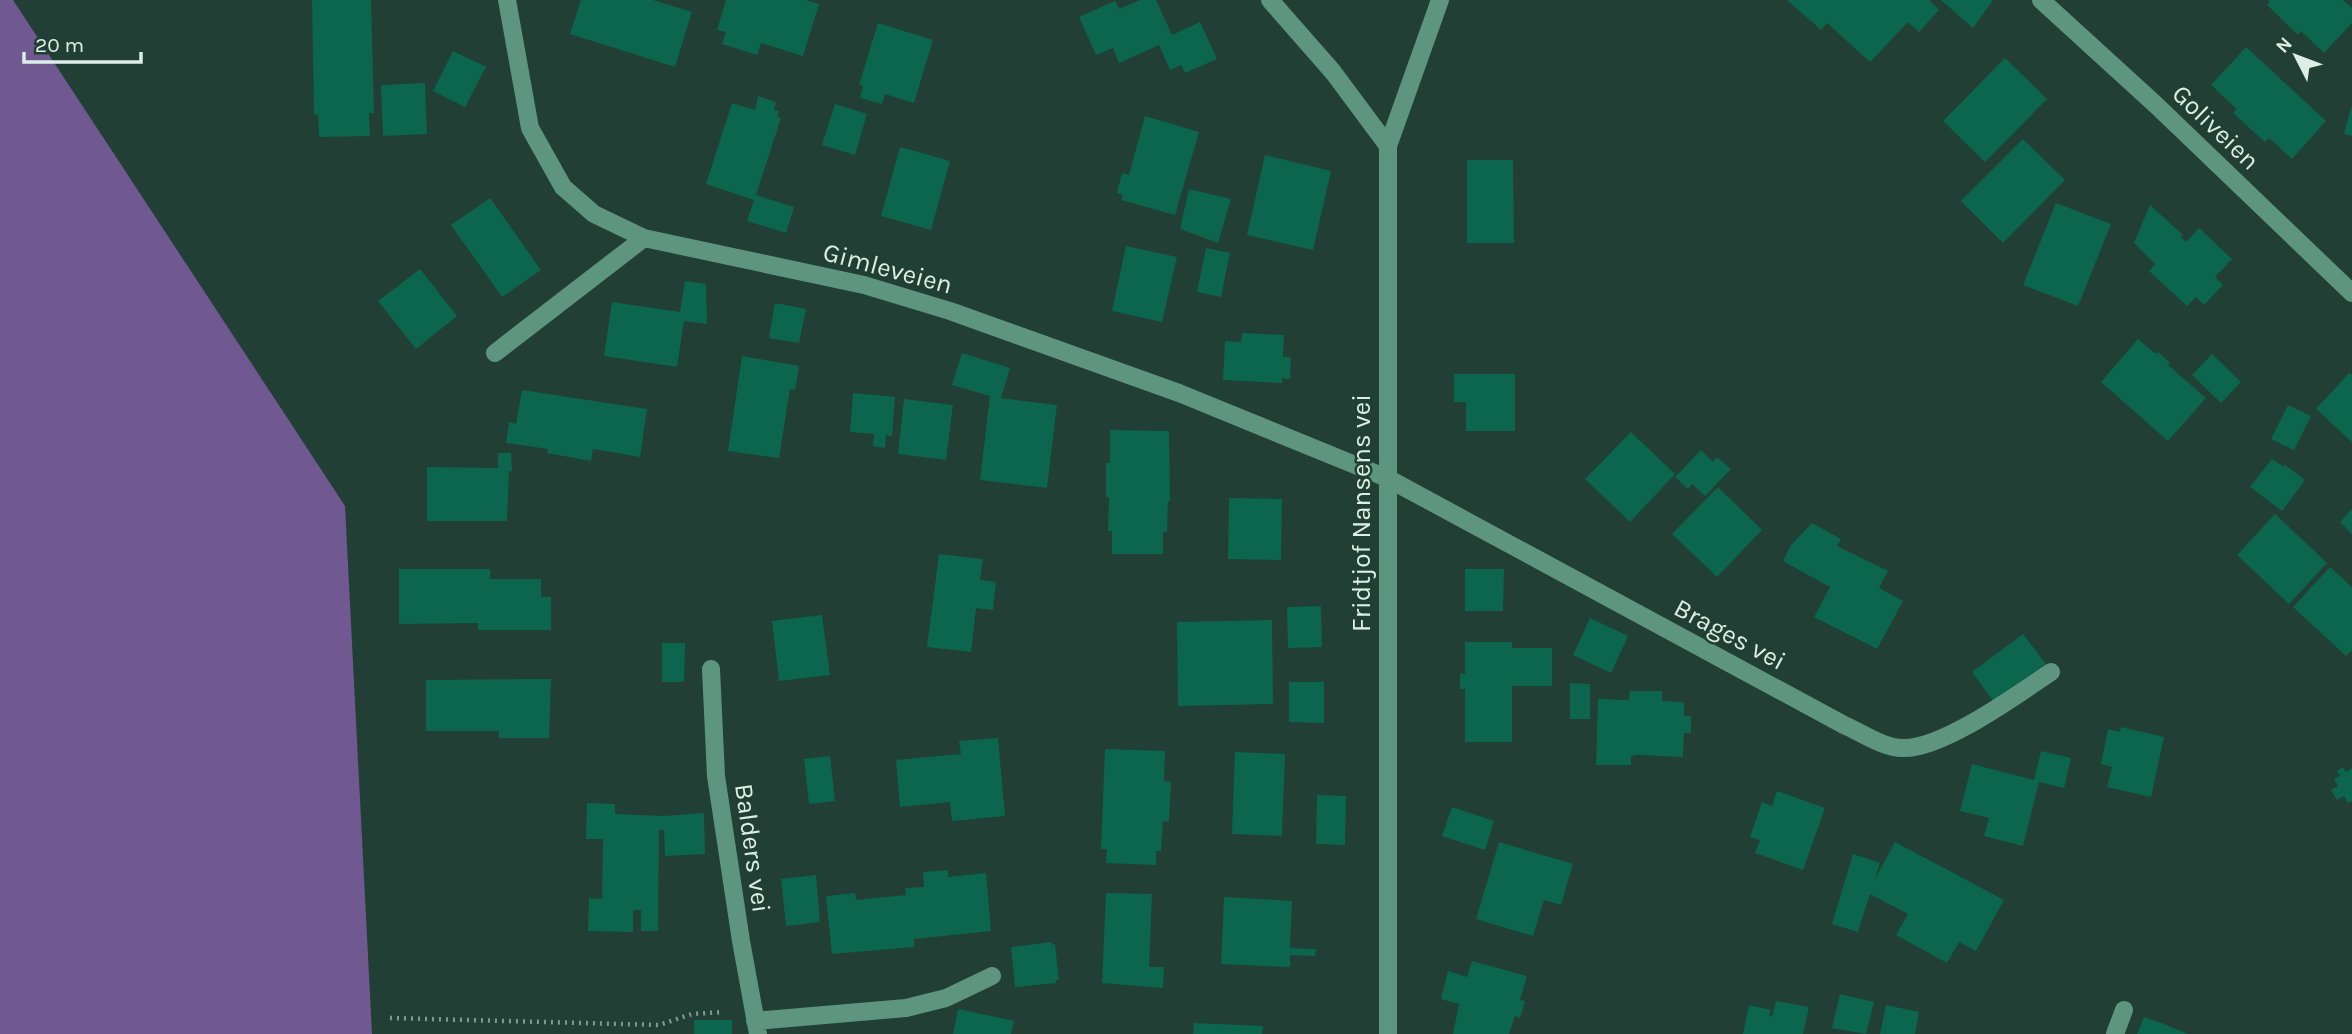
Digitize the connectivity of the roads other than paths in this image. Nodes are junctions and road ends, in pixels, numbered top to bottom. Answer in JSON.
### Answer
{"nodes":[{"id":1,"x":507,"y":0,"type":"edge"},
{"id":2,"x":1270,"y":0,"type":"edge"},
{"id":3,"x":1440,"y":0,"type":"edge"},
{"id":4,"x":2042,"y":0,"type":"edge"},
{"id":5,"x":1388,"y":146,"type":"junction"},
{"id":6,"x":644,"y":238,"type":"junction"},
{"id":7,"x":2352,"y":293,"type":"edge"},
{"id":8,"x":495,"y":353,"type":"dead end"},
{"id":9,"x":1387,"y":478,"type":"junction"},
{"id":10,"x":711,"y":668,"type":"dead end"},
{"id":11,"x":2052,"y":672,"type":"dead end"},
{"id":12,"x":992,"y":976,"type":"dead end"},
{"id":13,"x":2124,"y":1010,"type":"dead end"},
{"id":14,"x":755,"y":1022,"type":"edge"},
{"id":15,"x":1388,"y":1034,"type":"edge"},
{"id":16,"x":2115,"y":1034,"type":"edge"}],
"edges":[{"from":1,"to":6,"type":"street","name":"Gimleveien"},
{"from":2,"to":5,"type":"street"},
{"from":3,"to":5,"type":"street","name":"Fridtjof Nansens vei"},
{"from":4,"to":7,"type":"street","name":"Goliveien"},
{"from":5,"to":9,"type":"street","name":"Fridtjof Nansens vei"},
{"from":6,"to":8,"type":"street"},
{"from":6,"to":9,"type":"street","name":"Gimleveien"},
{"from":9,"to":11,"type":"street","name":"Brages vei"},
{"from":9,"to":15,"type":"street","name":"Fridtjof Nansens vei"},
{"from":10,"to":14,"type":"street","name":"Balders vei"},
{"from":12,"to":14,"type":"street"},
{"from":13,"to":16,"type":"street"}]}
